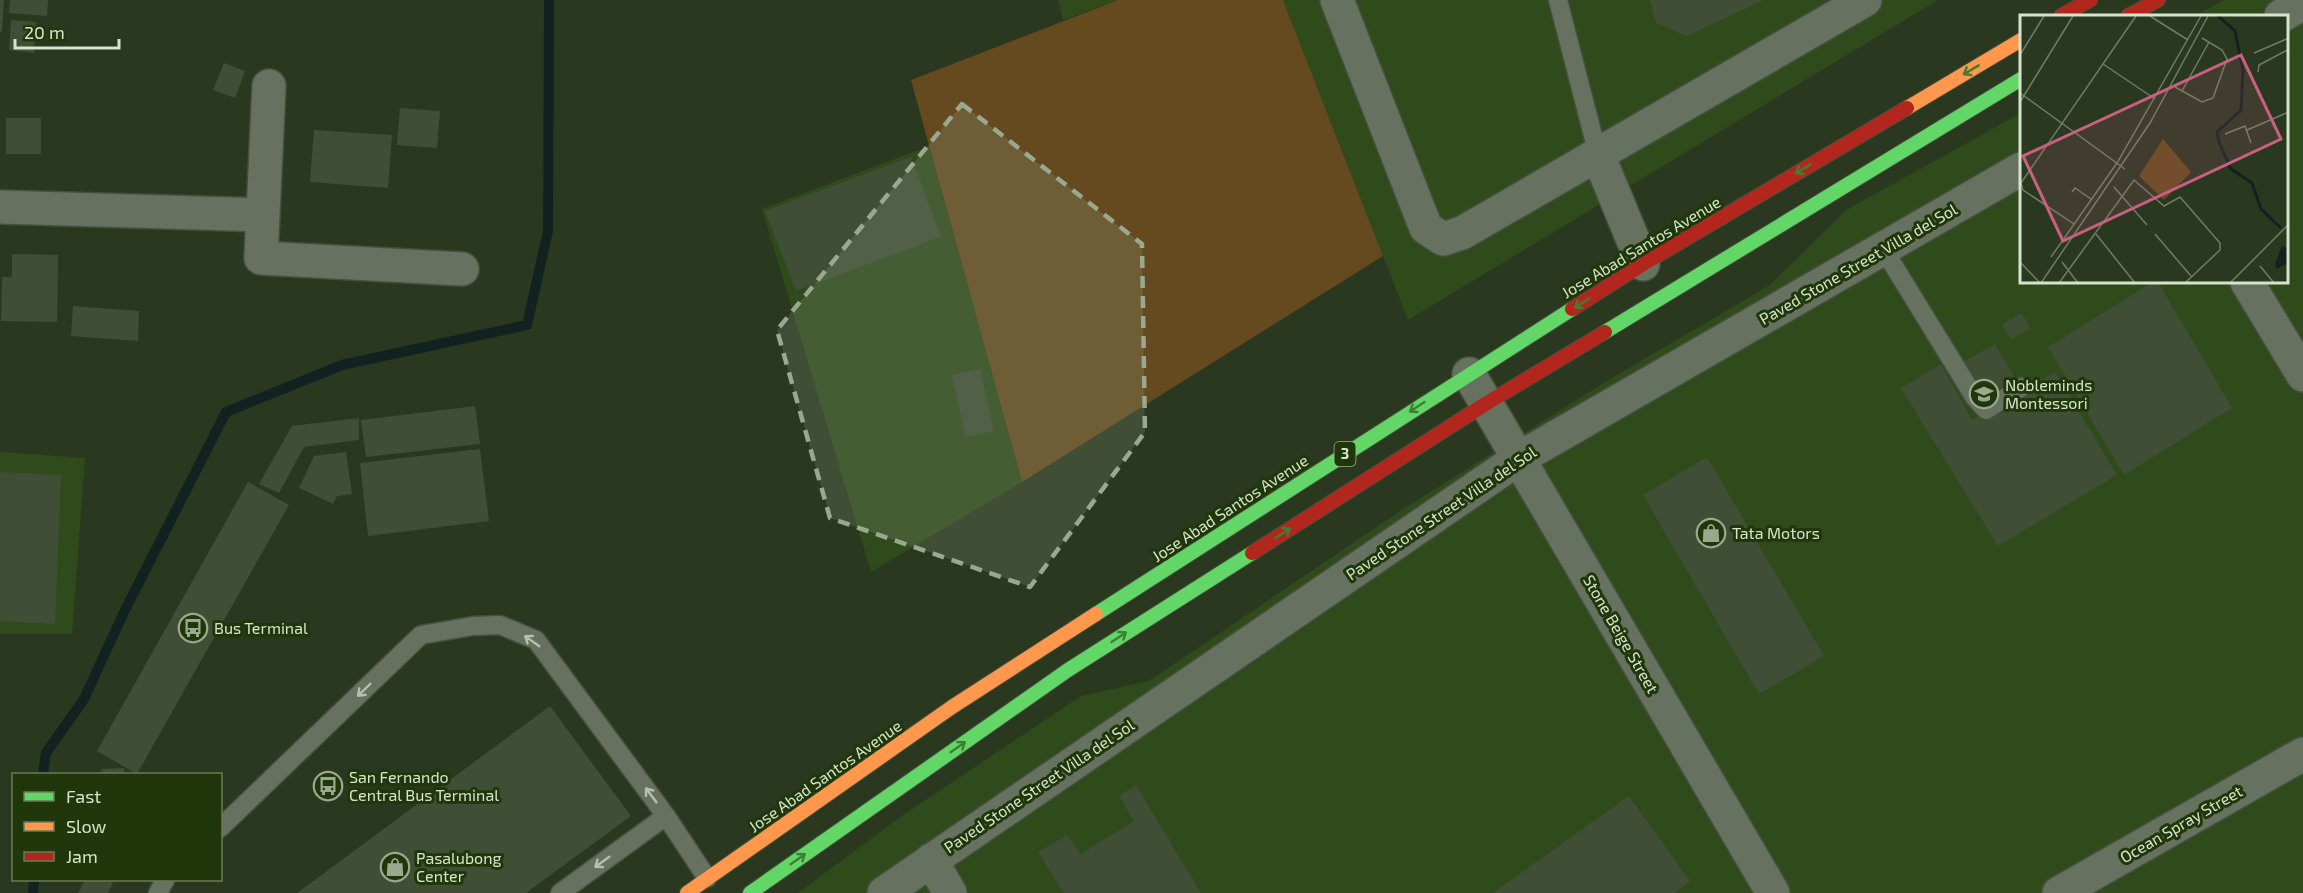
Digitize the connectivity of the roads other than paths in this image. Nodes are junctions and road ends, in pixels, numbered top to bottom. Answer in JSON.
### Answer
{"nodes":[{"id":1,"x":1337,"y":0,"type":"edge"},
{"id":2,"x":1558,"y":0,"type":"edge"},
{"id":3,"x":1865,"y":0,"type":"edge"},
{"id":4,"x":2090,"y":0,"type":"edge"},
{"id":5,"x":2158,"y":0,"type":"edge"},
{"id":6,"x":2303,"y":3,"type":"edge"},
{"id":7,"x":2063,"y":15,"type":"edge"},
{"id":8,"x":2130,"y":15,"type":"edge"},
{"id":9,"x":2283,"y":15,"type":"edge"},
{"id":10,"x":2020,"y":41,"type":"edge"},
{"id":11,"x":2020,"y":80,"type":"edge"},
{"id":12,"x":269,"y":86,"type":"dead end"},
{"id":13,"x":1598,"y":155,"type":"junction"},
{"id":14,"x":2020,"y":170,"type":"edge"},
{"id":15,"x":0,"y":207,"type":"edge"},
{"id":16,"x":262,"y":215,"type":"junction"},
{"id":17,"x":1884,"y":250,"type":"junction"},
{"id":18,"x":1643,"y":264,"type":"junction"},
{"id":19,"x":462,"y":269,"type":"dead end"},
{"id":20,"x":2248,"y":284,"type":"edge"},
{"id":21,"x":1469,"y":374,"type":"junction"},
{"id":22,"x":2303,"y":375,"type":"edge"},
{"id":23,"x":2022,"y":387,"type":"dead end"},
{"id":24,"x":1486,"y":403,"type":"junction"},
{"id":25,"x":1518,"y":459,"type":"junction"},
{"id":26,"x":2303,"y":754,"type":"edge"},
{"id":27,"x":666,"y":816,"type":"junction"},
{"id":28,"x":222,"y":826,"type":"edge"},
{"id":29,"x":930,"y":860,"type":"junction"},
{"id":30,"x":707,"y":878,"type":"junction"},
{"id":31,"x":560,"y":893,"type":"edge"},
{"id":32,"x":687,"y":893,"type":"edge"},
{"id":33,"x":750,"y":893,"type":"edge"},
{"id":34,"x":884,"y":893,"type":"edge"},
{"id":35,"x":950,"y":893,"type":"edge"},
{"id":36,"x":1773,"y":893,"type":"edge"},
{"id":37,"x":2059,"y":893,"type":"edge"}],
"edges":[{"from":1,"to":13,"type":"street"},
{"from":2,"to":13,"type":"lane"},
{"from":3,"to":13,"type":"street"},
{"from":4,"to":7,"type":"highway"},
{"from":5,"to":8,"type":"highway"},
{"from":6,"to":9,"type":"street"},
{"from":10,"to":18,"type":"highway","name":"Jose Abad Santos Avenue","number":"3","one_way":true},
{"from":11,"to":24,"type":"highway","number":"3"},
{"from":12,"to":16,"type":"street"},
{"from":13,"to":18,"type":"street"},
{"from":14,"to":17,"type":"street","name":"Paved Stone Street Villa del Sol"},
{"from":15,"to":16,"type":"street"},
{"from":16,"to":19,"type":"street"},
{"from":17,"to":23,"type":"lane"},
{"from":17,"to":25,"type":"street","name":"Paved Stone Street Villa del Sol"},
{"from":18,"to":21,"type":"highway","name":"Jose Abad Santos Avenue","number":"3","one_way":true},
{"from":20,"to":22,"type":"street"},
{"from":21,"to":24,"type":"street","name":"Stone Beige Street"},
{"from":21,"to":30,"type":"highway","name":"Jose Abad Santos Avenue","number":"3","one_way":true},
{"from":24,"to":25,"type":"street","name":"Stone Beige Street"},
{"from":33,"to":24,"type":"highway","number":"3","one_way":true},
{"from":25,"to":29,"type":"street","name":"Paved Stone Street Villa del Sol"},
{"from":25,"to":36,"type":"street","name":"Stone Beige Street"},
{"from":26,"to":37,"type":"street","name":"Ocean Spray Street"},
{"from":27,"to":28,"type":"lane","one_way":true},
{"from":27,"to":30,"type":"lane"},
{"from":27,"to":31,"type":"lane","one_way":true},
{"from":29,"to":34,"type":"street","name":"Paved Stone Street Villa del Sol"},
{"from":29,"to":35,"type":"street"},
{"from":30,"to":32,"type":"highway","name":"Jose Abad Santos Avenue","number":"3"}]}
